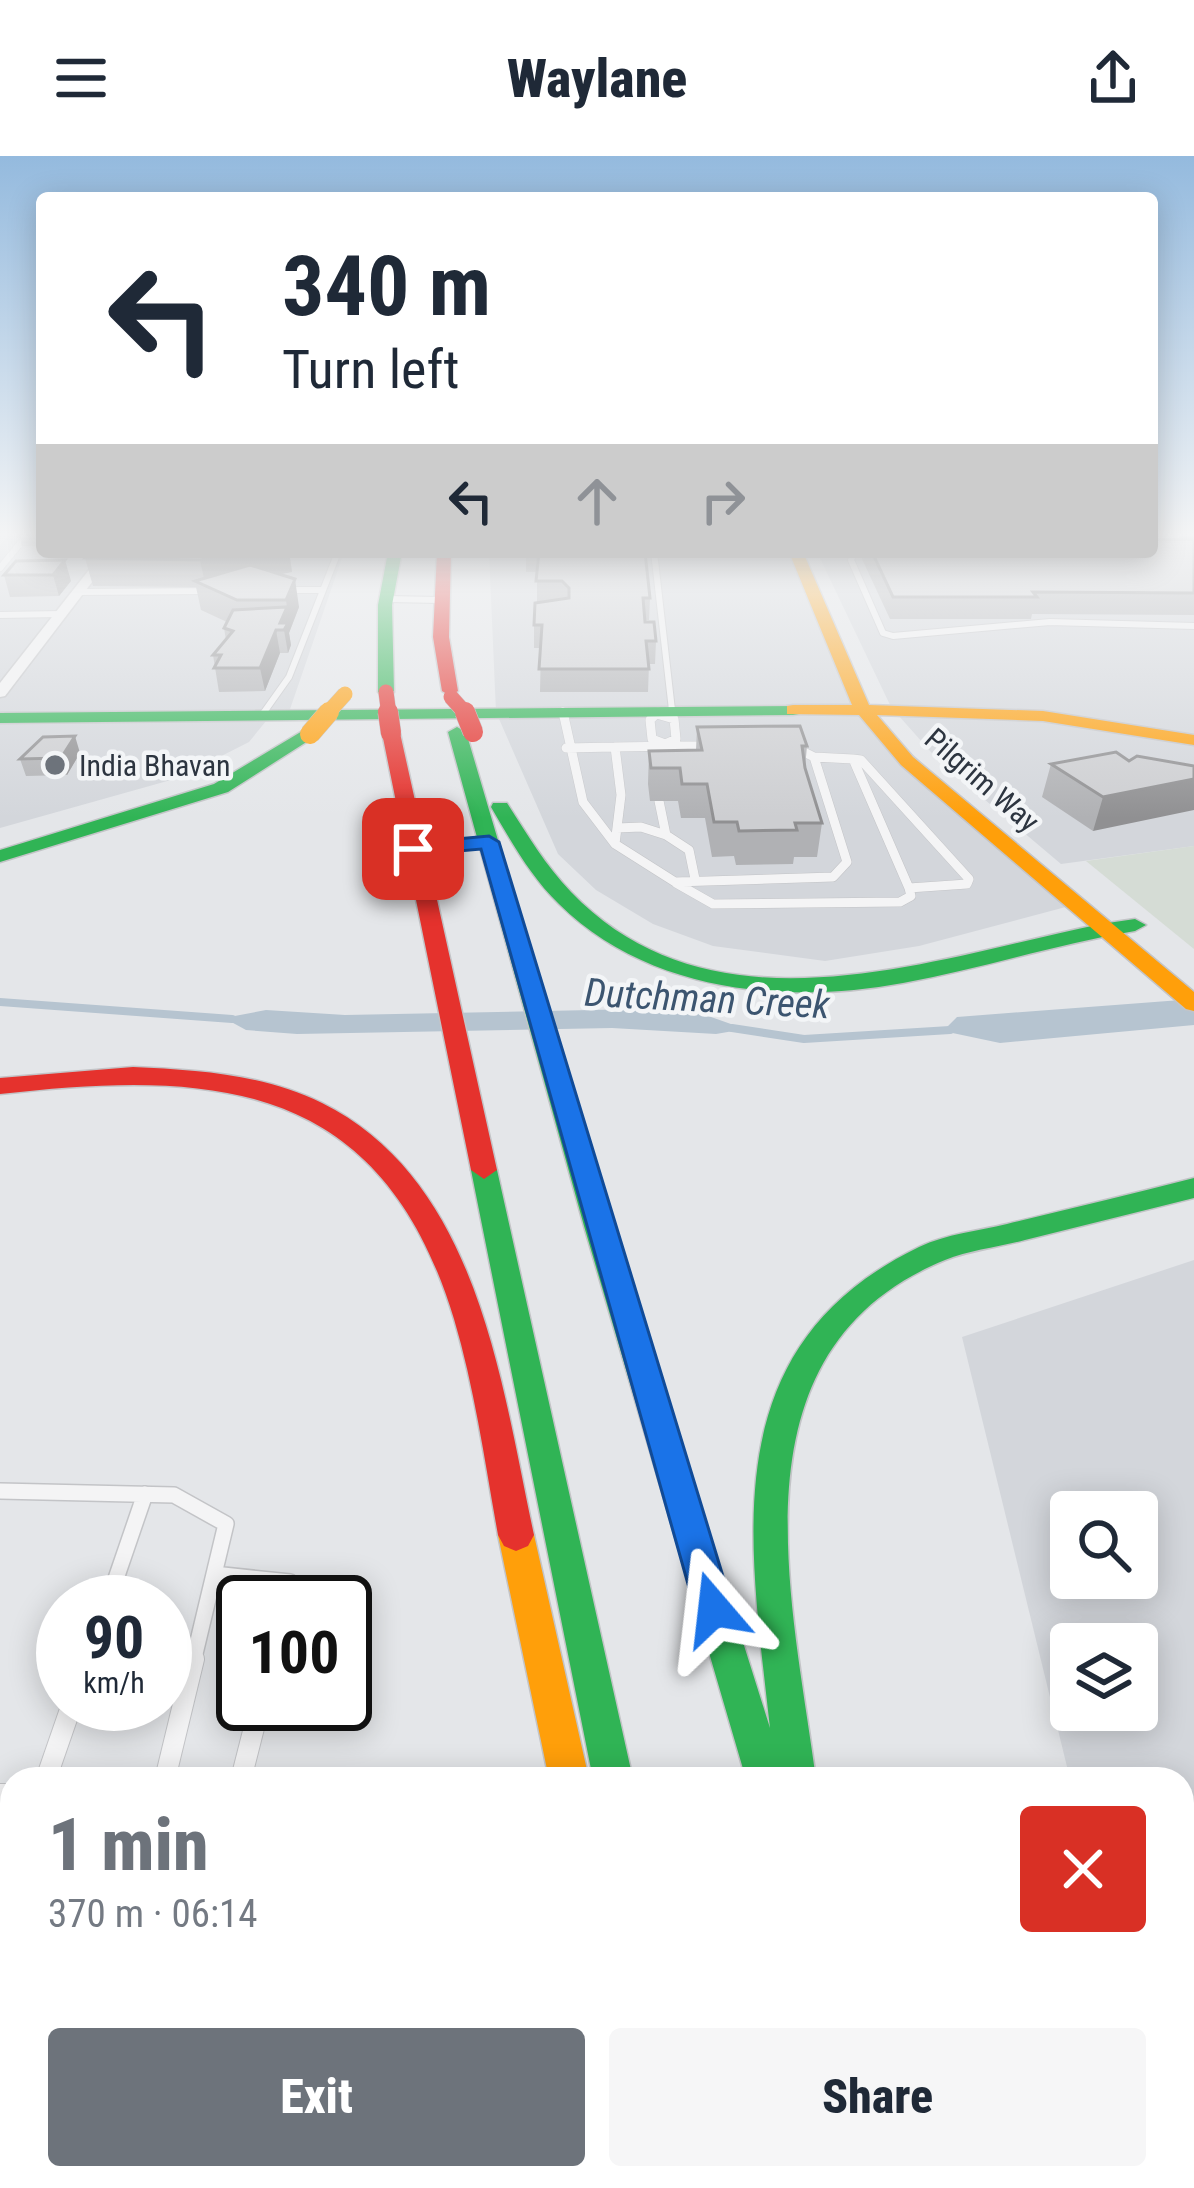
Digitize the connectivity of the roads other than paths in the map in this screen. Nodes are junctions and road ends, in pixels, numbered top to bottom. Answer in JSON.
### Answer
{"nodes":[{"id":1,"x":50,"y":629,"type":"edge"},
{"id":2,"x":308,"y":629,"type":"edge"},
{"id":3,"x":374,"y":629,"type":"edge"},
{"id":4,"x":386,"y":629,"type":"edge"},
{"id":5,"x":443,"y":629,"type":"edge"},
{"id":6,"x":659,"y":629,"type":"edge"},
{"id":7,"x":829,"y":629,"type":"edge"},
{"id":8,"x":854,"y":629,"type":"edge"},
{"id":9,"x":881,"y":629,"type":"edge"},
{"id":10,"x":960,"y":629,"type":"edge"},
{"id":11,"x":0,"y":693,"type":"edge"},
{"id":12,"x":891,"y":707,"type":"junction"},
{"id":13,"x":862,"y":708,"type":"junction"},
{"id":14,"x":562,"y":712,"type":"junction"},
{"id":15,"x":664,"y":712,"type":"junction"},
{"id":16,"x":262,"y":715,"type":"junction"},
{"id":17,"x":0,"y":718,"type":"edge"},
{"id":18,"x":465,"y":732,"type":"junction"},
{"id":19,"x":1194,"y":740,"type":"edge"},
{"id":20,"x":651,"y":746,"type":"junction"},
{"id":21,"x":615,"y":747,"type":"junction"},
{"id":22,"x":566,"y":748,"type":"junction"},
{"id":23,"x":852,"y":757,"type":"junction"},
{"id":24,"x":814,"y":758,"type":"junction"},
{"id":25,"x":654,"y":765,"type":"edge"},
{"id":26,"x":659,"y":801,"type":"dead end"},
{"id":27,"x":617,"y":828,"type":"junction"},
{"id":28,"x":666,"y":835,"type":"junction"},
{"id":29,"x":489,"y":842,"type":"junction"},
{"id":30,"x":615,"y":844,"type":"junction"},
{"id":31,"x":413,"y":849,"type":"junction"},
{"id":32,"x":0,"y":856,"type":"edge"},
{"id":33,"x":833,"y":877,"type":"junction"},
{"id":34,"x":695,"y":879,"type":"junction"},
{"id":35,"x":675,"y":883,"type":"junction"},
{"id":36,"x":909,"y":888,"type":"junction"},
{"id":37,"x":842,"y":902,"type":"junction"},
{"id":38,"x":1135,"y":925,"type":"junction"},
{"id":39,"x":1105,"y":928,"type":"junction"},
{"id":40,"x":1187,"y":988,"type":"edge"},
{"id":41,"x":130,"y":1072,"type":"junction"},
{"id":42,"x":0,"y":1086,"type":"edge"},
{"id":43,"x":0,"y":1102,"type":"edge"},
{"id":44,"x":1194,"y":1188,"type":"edge"},
{"id":45,"x":0,"y":1491,"type":"edge"},
{"id":46,"x":145,"y":1494,"type":"junction"},
{"id":47,"x":214,"y":1574,"type":"junction"},
{"id":48,"x":117,"y":1575,"type":"edge"},
{"id":49,"x":224,"y":1575,"type":"edge"},
{"id":50,"x":63,"y":1731,"type":"edge"},
{"id":51,"x":253,"y":1731,"type":"edge"},
{"id":52,"x":50,"y":1767,"type":"edge"},
{"id":53,"x":168,"y":1767,"type":"edge"},
{"id":54,"x":244,"y":1767,"type":"edge"},
{"id":55,"x":566,"y":1767,"type":"edge"},
{"id":56,"x":610,"y":1767,"type":"edge"},
{"id":57,"x":762,"y":1767,"type":"edge"},
{"id":58,"x":794,"y":1767,"type":"edge"}],
"edges":[{"from":1,"to":11,"type":"street"},
{"from":2,"to":16,"type":"lane"},
{"from":3,"to":32,"type":"main road","bridge":true},
{"from":4,"to":31,"type":"main road","bridge":true},
{"from":5,"to":18,"type":"main road"},
{"from":6,"to":15,"type":"lane"},
{"from":7,"to":13,"type":"main road","name":"Pilgrim Way"},
{"from":8,"to":12,"type":"main road","name":"Pilgrim Way"},
{"from":9,"to":10,"type":"lane"},
{"from":12,"to":13,"type":"main road"},
{"from":12,"to":19,"type":"main road"},
{"from":12,"to":38,"type":"main road","name":"Pilgrim Way"},
{"from":13,"to":15,"type":"main road"},
{"from":13,"to":39,"type":"main road","name":"Pilgrim Way"},
{"from":14,"to":15,"type":"main road"},
{"from":14,"to":16,"type":"main road"},
{"from":14,"to":22,"type":"lane"},
{"from":16,"to":17,"type":"main road"},
{"from":18,"to":29,"type":"main road"},
{"from":18,"to":39,"type":"main road"},
{"from":20,"to":21,"type":"lane"},
{"from":20,"to":24,"type":"lane"},
{"from":20,"to":25,"type":"lane"},
{"from":21,"to":22,"type":"lane"},
{"from":21,"to":27,"type":"lane"},
{"from":22,"to":30,"type":"lane"},
{"from":23,"to":24,"type":"lane"},
{"from":23,"to":36,"type":"lane"},
{"from":23,"to":36,"type":"lane"},
{"from":24,"to":33,"type":"lane"},
{"from":26,"to":28,"type":"lane"},
{"from":27,"to":28,"type":"lane"},
{"from":27,"to":30,"type":"lane"},
{"from":28,"to":34,"type":"lane"},
{"from":29,"to":31,"type":"lane"},
{"from":29,"to":57,"type":"main road"},
{"from":30,"to":35,"type":"lane"},
{"from":31,"to":56,"type":"main road"},
{"from":33,"to":34,"type":"lane"},
{"from":33,"to":37,"type":"lane"},
{"from":34,"to":35,"type":"lane"},
{"from":35,"to":37,"type":"lane"},
{"from":36,"to":37,"type":"lane"},
{"from":38,"to":39,"type":"main road"},
{"from":38,"to":40,"type":"main road","name":"Pilgrim Way"},
{"from":39,"to":40,"type":"main road","name":"Pilgrim Way"},
{"from":41,"to":42,"type":"main road"},
{"from":41,"to":43,"type":"main road"},
{"from":41,"to":55,"type":"main road"},
{"from":44,"to":58,"type":"main road"},
{"from":45,"to":46,"type":"lane"},
{"from":46,"to":47,"type":"lane"},
{"from":46,"to":48,"type":"lane"},
{"from":47,"to":49,"type":"lane"},
{"from":47,"to":53,"type":"lane"},
{"from":50,"to":52,"type":"lane"},
{"from":51,"to":54,"type":"lane"}]}
